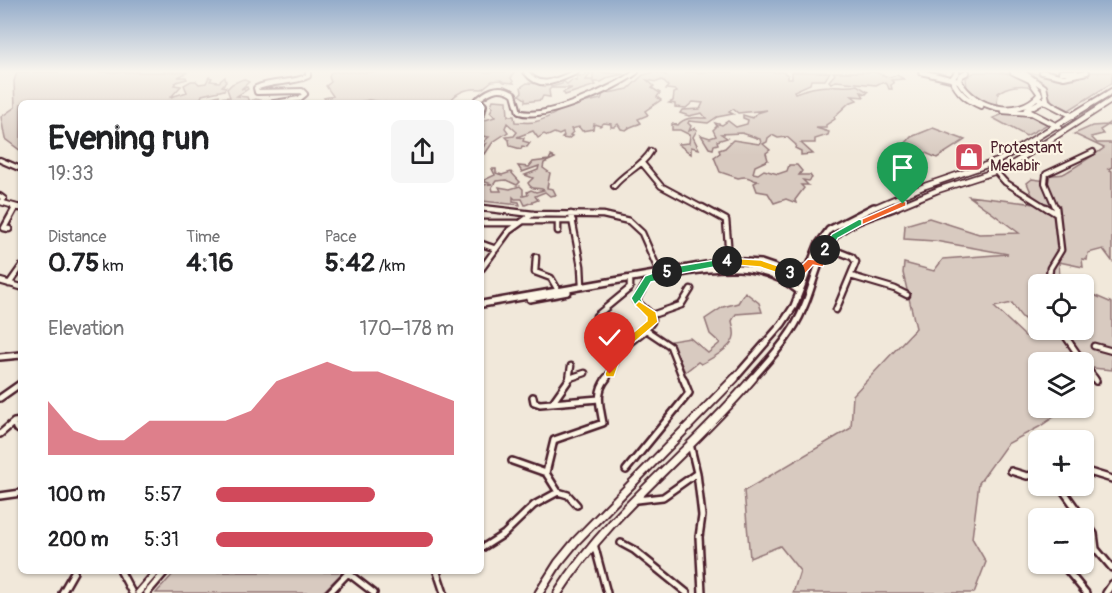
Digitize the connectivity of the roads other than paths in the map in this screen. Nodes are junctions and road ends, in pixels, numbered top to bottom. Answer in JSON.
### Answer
{"nodes":[{"id":1,"x":516,"y":100,"type":"edge"},
{"id":2,"x":577,"y":100,"type":"edge"},
{"id":3,"x":969,"y":100,"type":"edge"},
{"id":4,"x":1035,"y":100,"type":"edge"},
{"id":5,"x":1048,"y":100,"type":"edge"},
{"id":6,"x":1098,"y":100,"type":"edge"},
{"id":7,"x":1112,"y":100,"type":"edge"},
{"id":8,"x":1043,"y":101,"type":"joint"},
{"id":9,"x":1052,"y":105,"type":"junction"},
{"id":10,"x":1020,"y":109,"type":"junction"},
{"id":11,"x":1027,"y":110,"type":"junction"},
{"id":12,"x":1032,"y":113,"type":"junction"},
{"id":13,"x":1073,"y":116,"type":"junction"},
{"id":14,"x":1081,"y":120,"type":"junction"},
{"id":15,"x":1056,"y":125,"type":"junction"},
{"id":16,"x":1065,"y":129,"type":"junction"},
{"id":17,"x":1035,"y":138,"type":"junction"},
{"id":18,"x":1044,"y":143,"type":"junction"},
{"id":19,"x":651,"y":151,"type":"dead end"},
{"id":20,"x":1093,"y":152,"type":"dead end"},
{"id":21,"x":0,"y":160,"type":"edge"},
{"id":22,"x":642,"y":163,"type":"junction"},
{"id":23,"x":18,"y":168,"type":"edge"},
{"id":24,"x":996,"y":172,"type":"junction"},
{"id":25,"x":614,"y":186,"type":"dead end"},
{"id":26,"x":0,"y":196,"type":"edge"},
{"id":27,"x":0,"y":202,"type":"edge"},
{"id":28,"x":18,"y":208,"type":"edge"},
{"id":29,"x":484,"y":208,"type":"edge"},
{"id":30,"x":534,"y":214,"type":"junction"},
{"id":31,"x":571,"y":214,"type":"junction"},
{"id":32,"x":1057,"y":214,"type":"junction"},
{"id":33,"x":558,"y":221,"type":"junction"},
{"id":34,"x":573,"y":221,"type":"junction"},
{"id":35,"x":520,"y":222,"type":"junction"},
{"id":36,"x":484,"y":223,"type":"edge"},
{"id":37,"x":4,"y":229,"type":"edge"},
{"id":38,"x":558,"y":231,"type":"dead end"},
{"id":39,"x":728,"y":244,"type":"dead end"},
{"id":40,"x":484,"y":245,"type":"edge"},
{"id":41,"x":827,"y":247,"type":"junction"},
{"id":42,"x":496,"y":249,"type":"junction"},
{"id":43,"x":536,"y":257,"type":"dead end"},
{"id":44,"x":811,"y":263,"type":"junction"},
{"id":45,"x":820,"y":264,"type":"junction"},
{"id":46,"x":484,"y":265,"type":"edge"},
{"id":47,"x":18,"y":271,"type":"edge"},
{"id":48,"x":1049,"y":274,"type":"edge"},
{"id":49,"x":660,"y":275,"type":"junction"},
{"id":50,"x":851,"y":276,"type":"junction"},
{"id":51,"x":648,"y":278,"type":"junction"},
{"id":52,"x":0,"y":281,"type":"edge"},
{"id":53,"x":630,"y":281,"type":"junction"},
{"id":54,"x":613,"y":283,"type":"junction"},
{"id":55,"x":9,"y":284,"type":"junction"},
{"id":56,"x":18,"y":286,"type":"edge"},
{"id":57,"x":582,"y":286,"type":"junction"},
{"id":58,"x":691,"y":289,"type":"dead end"},
{"id":59,"x":558,"y":290,"type":"junction"},
{"id":60,"x":798,"y":291,"type":"junction"},
{"id":61,"x":907,"y":295,"type":"dead end"},
{"id":62,"x":507,"y":301,"type":"junction"},
{"id":63,"x":484,"y":305,"type":"edge"},
{"id":64,"x":794,"y":306,"type":"junction"},
{"id":65,"x":803,"y":310,"type":"junction"},
{"id":66,"x":836,"y":310,"type":"dead end"},
{"id":67,"x":652,"y":315,"type":"junction"},
{"id":68,"x":596,"y":316,"type":"dead end"},
{"id":69,"x":646,"y":330,"type":"junction"},
{"id":70,"x":1068,"y":340,"type":"edge"},
{"id":71,"x":1094,"y":346,"type":"dead end"},
{"id":72,"x":1112,"y":351,"type":"edge"},
{"id":73,"x":18,"y":353,"type":"edge"},
{"id":74,"x":0,"y":355,"type":"edge"},
{"id":75,"x":571,"y":366,"type":"dead end"},
{"id":76,"x":585,"y":373,"type":"dead end"},
{"id":77,"x":570,"y":378,"type":"junction"},
{"id":78,"x":1096,"y":381,"type":"dead end"},
{"id":79,"x":18,"y":386,"type":"edge"},
{"id":80,"x":533,"y":397,"type":"dead end"},
{"id":81,"x":0,"y":398,"type":"edge"},
{"id":82,"x":599,"y":399,"type":"junction"},
{"id":83,"x":553,"y":402,"type":"junction"},
{"id":84,"x":18,"y":421,"type":"edge"},
{"id":85,"x":0,"y":434,"type":"edge"},
{"id":86,"x":690,"y":444,"type":"junction"},
{"id":87,"x":512,"y":461,"type":"dead end"},
{"id":88,"x":626,"y":470,"type":"dead end"},
{"id":89,"x":1011,"y":471,"type":"dead end"},
{"id":90,"x":546,"y":473,"type":"junction"},
{"id":91,"x":697,"y":473,"type":"junction"},
{"id":92,"x":1094,"y":474,"type":"edge"},
{"id":93,"x":1028,"y":476,"type":"edge"},
{"id":94,"x":1112,"y":479,"type":"edge"},
{"id":95,"x":558,"y":492,"type":"junction"},
{"id":96,"x":18,"y":493,"type":"edge"},
{"id":97,"x":0,"y":496,"type":"edge"},
{"id":98,"x":1067,"y":496,"type":"edge"},
{"id":99,"x":637,"y":500,"type":"junction"},
{"id":100,"x":577,"y":506,"type":"dead end"},
{"id":101,"x":621,"y":543,"type":"dead end"},
{"id":102,"x":594,"y":544,"type":"junction"},
{"id":103,"x":484,"y":547,"type":"edge"},
{"id":104,"x":1112,"y":568,"type":"edge"},
{"id":105,"x":73,"y":574,"type":"edge"},
{"id":106,"x":123,"y":574,"type":"edge"},
{"id":107,"x":154,"y":574,"type":"edge"},
{"id":108,"x":163,"y":574,"type":"edge"},
{"id":109,"x":346,"y":574,"type":"edge"},
{"id":110,"x":350,"y":574,"type":"edge"},
{"id":111,"x":438,"y":574,"type":"edge"},
{"id":112,"x":1070,"y":574,"type":"edge"},
{"id":113,"x":1112,"y":584,"type":"edge"},
{"id":114,"x":63,"y":593,"type":"edge"},
{"id":115,"x":132,"y":593,"type":"edge"},
{"id":116,"x":138,"y":593,"type":"edge"},
{"id":117,"x":147,"y":593,"type":"edge"},
{"id":118,"x":329,"y":593,"type":"edge"},
{"id":119,"x":374,"y":593,"type":"edge"},
{"id":120,"x":444,"y":593,"type":"edge"},
{"id":121,"x":539,"y":593,"type":"edge"},
{"id":122,"x":558,"y":593,"type":"edge"},
{"id":123,"x":607,"y":593,"type":"edge"},
{"id":124,"x":687,"y":593,"type":"edge"},
{"id":125,"x":702,"y":593,"type":"edge"},
{"id":126,"x":1086,"y":593,"type":"edge"},
{"id":127,"x":1106,"y":593,"type":"edge"}],
"edges":[{"from":1,"to":2,"type":"street"},
{"from":3,"to":10,"type":"main road"},
{"from":4,"to":10,"type":"main road"},
{"from":5,"to":9,"type":"main road"},
{"from":6,"to":13,"type":"main road"},
{"from":7,"to":14,"type":"main road"},
{"from":8,"to":9,"type":"main road"},
{"from":8,"to":11,"type":"main road"},
{"from":9,"to":13,"type":"main road"},
{"from":10,"to":11,"type":"main road"},
{"from":10,"to":12,"type":"main road"},
{"from":11,"to":12,"type":"main road"},
{"from":12,"to":15,"type":"main road"},
{"from":13,"to":14,"type":"street"},
{"from":13,"to":15,"type":"main road"},
{"from":14,"to":16,"type":"main road"},
{"from":15,"to":16,"type":"main road"},
{"from":15,"to":17,"type":"main road"},
{"from":16,"to":18,"type":"main road"},
{"from":17,"to":18,"type":"main road"},
{"from":17,"to":44,"type":"main road"},
{"from":18,"to":24,"type":"main road"},
{"from":19,"to":22,"type":"street"},
{"from":20,"to":32,"type":"street"},
{"from":21,"to":23,"type":"street"},
{"from":22,"to":25,"type":"street"},
{"from":22,"to":39,"type":"street"},
{"from":24,"to":32,"type":"street"},
{"from":24,"to":41,"type":"main road"},
{"from":26,"to":27,"type":"street"},
{"from":27,"to":28,"type":"street"},
{"from":28,"to":37,"type":"street"},
{"from":29,"to":30,"type":"street"},
{"from":30,"to":31,"type":"street"},
{"from":30,"to":35,"type":"street"},
{"from":31,"to":34,"type":"street"},
{"from":31,"to":49,"type":"street"},
{"from":32,"to":48,"type":"street"},
{"from":33,"to":34,"type":"street"},
{"from":33,"to":35,"type":"street"},
{"from":33,"to":38,"type":"street"},
{"from":34,"to":57,"type":"street"},
{"from":35,"to":36,"type":"street"},
{"from":35,"to":42,"type":"street"},
{"from":40,"to":42,"type":"street"},
{"from":41,"to":45,"type":"main road"},
{"from":41,"to":50,"type":"street"},
{"from":42,"to":46,"type":"street"},
{"from":43,"to":59,"type":"street"},
{"from":44,"to":45,"type":"main road"},
{"from":44,"to":49,"type":"main road"},
{"from":44,"to":60,"type":"main road"},
{"from":45,"to":65,"type":"main road"},
{"from":47,"to":55,"type":"street"},
{"from":49,"to":51,"type":"main road"},
{"from":49,"to":54,"type":"main road"},
{"from":49,"to":60,"type":"main road"},
{"from":50,"to":61,"type":"street"},
{"from":50,"to":66,"type":"street"},
{"from":51,"to":53,"type":"main road"},
{"from":51,"to":67,"type":"street"},
{"from":52,"to":55,"type":"street"},
{"from":53,"to":54,"type":"main road"},
{"from":53,"to":68,"type":"street"},
{"from":54,"to":57,"type":"main road"},
{"from":54,"to":62,"type":"main road"},
{"from":55,"to":56,"type":"street"},
{"from":57,"to":59,"type":"main road"},
{"from":58,"to":67,"type":"street"},
{"from":59,"to":62,"type":"main road"},
{"from":60,"to":64,"type":"main road"},
{"from":62,"to":63,"type":"main road"},
{"from":64,"to":65,"type":"main road"},
{"from":64,"to":121,"type":"main road"},
{"from":65,"to":86,"type":"main road"},
{"from":67,"to":69,"type":"street"},
{"from":69,"to":82,"type":"street"},
{"from":69,"to":88,"type":"street"},
{"from":70,"to":78,"type":"street"},
{"from":71,"to":72,"type":"street"},
{"from":73,"to":74,"type":"main road"},
{"from":75,"to":77,"type":"street"},
{"from":76,"to":77,"type":"street"},
{"from":77,"to":83,"type":"street"},
{"from":79,"to":81,"type":"street"},
{"from":80,"to":83,"type":"street"},
{"from":82,"to":83,"type":"street"},
{"from":82,"to":90,"type":"street"},
{"from":84,"to":85,"type":"street"},
{"from":86,"to":91,"type":"street"},
{"from":86,"to":99,"type":"main road"},
{"from":87,"to":90,"type":"street"},
{"from":89,"to":93,"type":"street"},
{"from":90,"to":95,"type":"street"},
{"from":91,"to":99,"type":"street"},
{"from":91,"to":125,"type":"street"},
{"from":92,"to":94,"type":"street"},
{"from":95,"to":100,"type":"street"},
{"from":95,"to":103,"type":"street"},
{"from":96,"to":97,"type":"street"},
{"from":98,"to":104,"type":"street"},
{"from":99,"to":102,"type":"main road"},
{"from":101,"to":124,"type":"street"},
{"from":102,"to":122,"type":"main road"},
{"from":102,"to":123,"type":"street"},
{"from":105,"to":114,"type":"street"},
{"from":106,"to":115,"type":"street"},
{"from":107,"to":116,"type":"street"},
{"from":108,"to":117,"type":"street"},
{"from":109,"to":118,"type":"street"},
{"from":110,"to":119,"type":"street"},
{"from":111,"to":120,"type":"street"},
{"from":112,"to":126,"type":"street"},
{"from":113,"to":127,"type":"street"}]}
